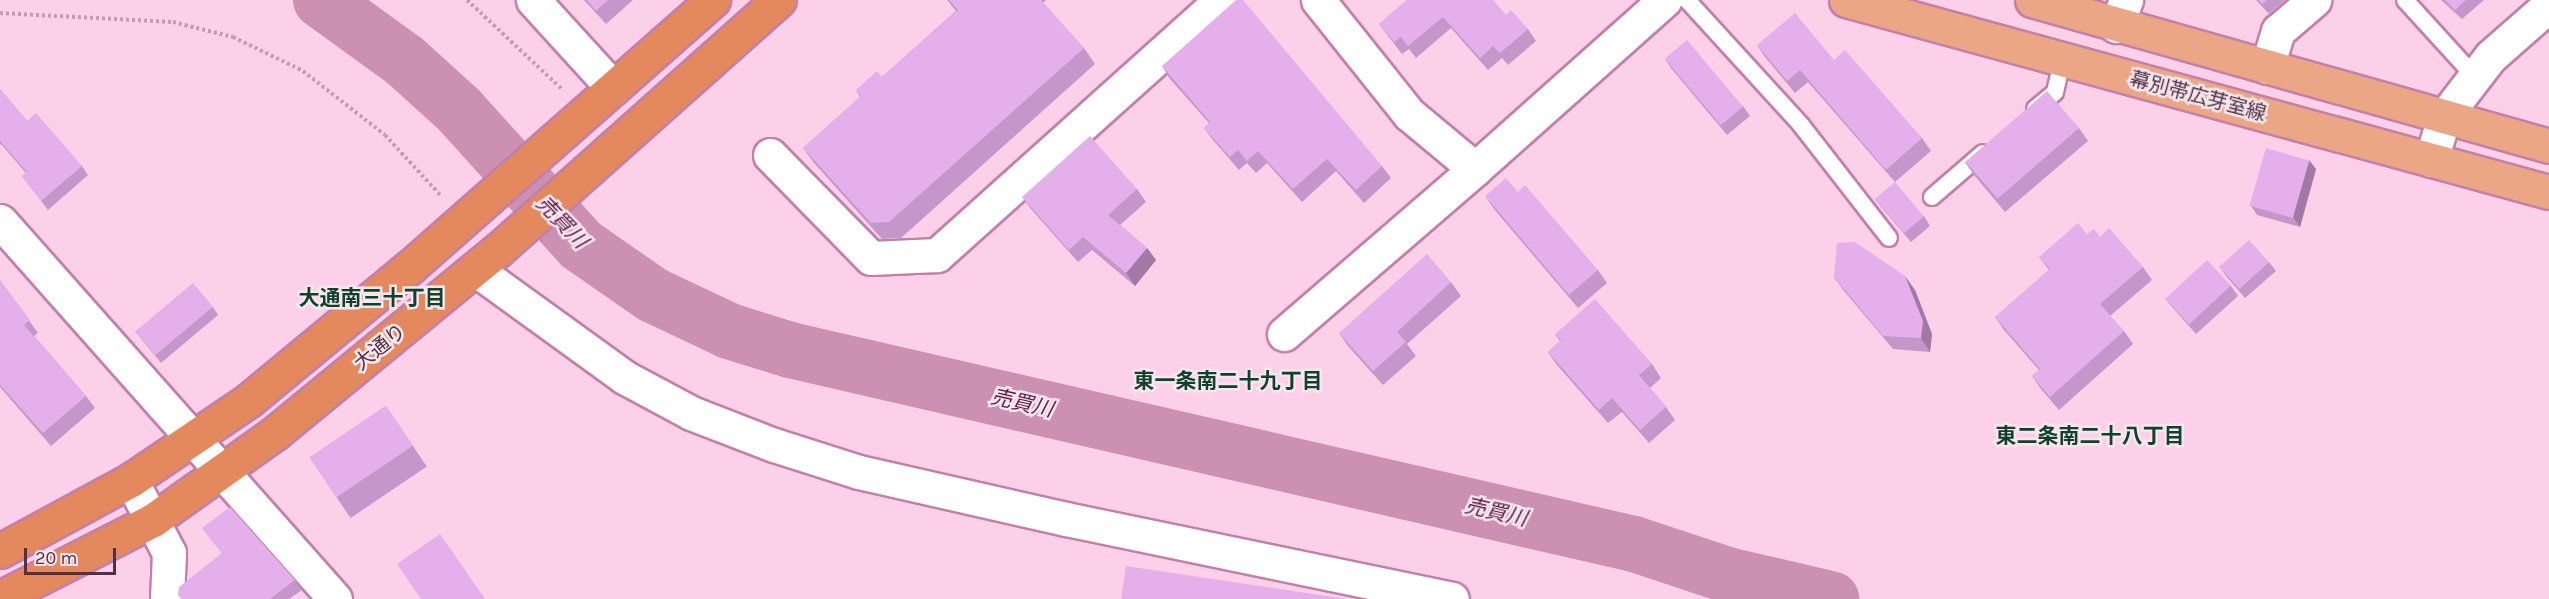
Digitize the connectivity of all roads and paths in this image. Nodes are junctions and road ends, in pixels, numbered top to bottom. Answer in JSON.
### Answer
{"nodes":[{"id":1,"x":467,"y":0,"type":"edge"},
{"id":2,"x":533,"y":0,"type":"edge"},
{"id":3,"x":714,"y":0,"type":"edge"},
{"id":4,"x":779,"y":0,"type":"edge"},
{"id":5,"x":1221,"y":0,"type":"edge"},
{"id":6,"x":1318,"y":0,"type":"edge"},
{"id":7,"x":1665,"y":0,"type":"edge"},
{"id":8,"x":1687,"y":0,"type":"edge"},
{"id":9,"x":1846,"y":0,"type":"edge"},
{"id":10,"x":2032,"y":0,"type":"edge"},
{"id":11,"x":2314,"y":0,"type":"edge"},
{"id":12,"x":2405,"y":0,"type":"edge"},
{"id":13,"x":2549,"y":4,"type":"edge"},
{"id":14,"x":2121,"y":13,"type":"edge"},
{"id":15,"x":0,"y":14,"type":"edge"},
{"id":16,"x":2063,"y":58,"type":"junction"},
{"id":17,"x":2267,"y":67,"type":"junction"},
{"id":18,"x":2475,"y":77,"type":"junction"},
{"id":19,"x":613,"y":88,"type":"junction"},
{"id":20,"x":2444,"y":117,"type":"junction"},
{"id":21,"x":578,"y":121,"type":"junction"},
{"id":22,"x":2019,"y":122,"type":"edge"},
{"id":23,"x":1993,"y":145,"type":"edge"},
{"id":24,"x":2549,"y":146,"type":"edge"},
{"id":25,"x":770,"y":154,"type":"dead end"},
{"id":26,"x":2431,"y":160,"type":"junction"},
{"id":27,"x":1474,"y":169,"type":"junction"},
{"id":28,"x":2549,"y":192,"type":"edge"},
{"id":29,"x":1932,"y":197,"type":"dead end"},
{"id":30,"x":459,"y":209,"type":"junction"},
{"id":31,"x":0,"y":220,"type":"edge"},
{"id":32,"x":1889,"y":238,"type":"dead end"},
{"id":33,"x":487,"y":260,"type":"junction"},
{"id":34,"x":1284,"y":334,"type":"dead end"},
{"id":35,"x":191,"y":440,"type":"junction"},
{"id":36,"x":220,"y":473,"type":"junction"},
{"id":37,"x":131,"y":480,"type":"junction"},
{"id":38,"x":153,"y":519,"type":"junction"},
{"id":39,"x":0,"y":551,"type":"edge"},
{"id":40,"x":0,"y":598,"type":"edge"},
{"id":41,"x":167,"y":599,"type":"edge"},
{"id":42,"x":334,"y":599,"type":"edge"},
{"id":43,"x":1452,"y":599,"type":"edge"}],
"edges":[{"from":1,"to":21,"type":"path"},
{"from":2,"to":19,"type":"street"},
{"from":3,"to":19,"type":"highway"},
{"from":4,"to":33,"type":"highway","name":"大通り"},
{"from":5,"to":25,"type":"street"},
{"from":6,"to":27,"type":"street"},
{"from":7,"to":27,"type":"street"},
{"from":8,"to":32,"type":"lane"},
{"from":9,"to":16,"type":"main road","name":"幕別帯広芽室線"},
{"from":10,"to":14,"type":"main road"},
{"from":11,"to":17,"type":"street"},
{"from":12,"to":18,"type":"lane"},
{"from":13,"to":18,"type":"street"},
{"from":14,"to":17,"type":"main road"},
{"from":15,"to":30,"type":"path"},
{"from":16,"to":22,"type":"lane"},
{"from":16,"to":26,"type":"main road","name":"幕別帯広芽室線"},
{"from":17,"to":20,"type":"main road"},
{"from":18,"to":20,"type":"street"},
{"from":19,"to":21,"type":"highway"},
{"from":20,"to":24,"type":"main road"},
{"from":20,"to":26,"type":"street"},
{"from":21,"to":30,"type":"highway"},
{"from":23,"to":29,"type":"lane"},
{"from":26,"to":28,"type":"main road","name":"幕別帯広芽室線"},
{"from":27,"to":34,"type":"street"},
{"from":30,"to":35,"type":"highway"},
{"from":31,"to":35,"type":"street"},
{"from":33,"to":36,"type":"highway","name":"大通り"},
{"from":33,"to":43,"type":"street"},
{"from":35,"to":36,"type":"street"},
{"from":35,"to":37,"type":"highway"},
{"from":36,"to":38,"type":"highway","name":"大通り"},
{"from":36,"to":42,"type":"street"},
{"from":37,"to":38,"type":"street"},
{"from":37,"to":39,"type":"highway"},
{"from":38,"to":40,"type":"highway","name":"大通り"},
{"from":38,"to":41,"type":"street"}]}
